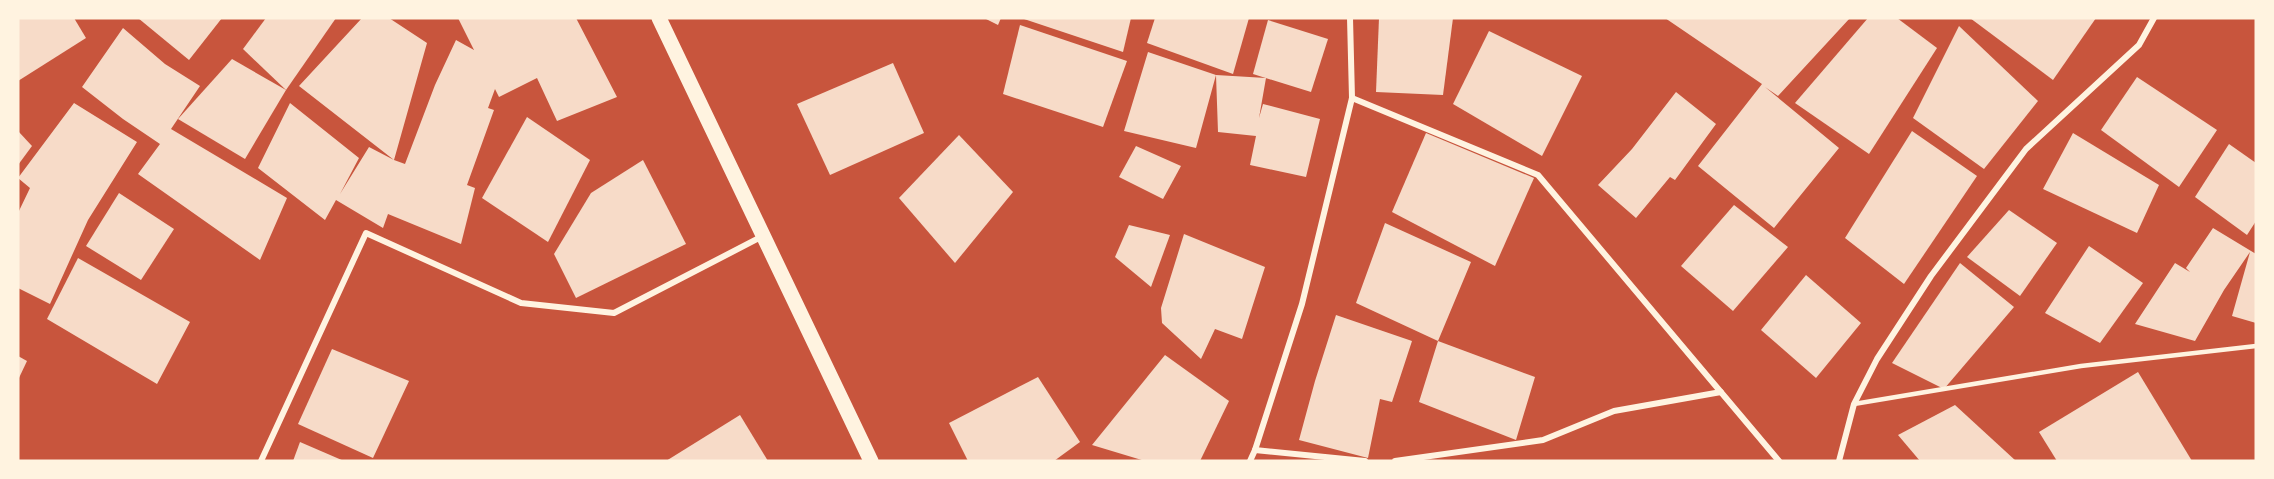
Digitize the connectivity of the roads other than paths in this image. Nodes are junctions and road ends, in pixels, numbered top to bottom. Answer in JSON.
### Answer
{"nodes":[{"id":1,"x":659,"y":18,"type":"edge"},
{"id":2,"x":1350,"y":18,"type":"edge"},
{"id":3,"x":2154,"y":18,"type":"edge"},
{"id":4,"x":1352,"y":98,"type":"junction"},
{"id":5,"x":764,"y":236,"type":"junction"},
{"id":6,"x":2256,"y":346,"type":"edge"},
{"id":7,"x":1721,"y":392,"type":"junction"},
{"id":8,"x":1854,"y":404,"type":"junction"},
{"id":9,"x":1255,"y":450,"type":"junction"},
{"id":10,"x":261,"y":461,"type":"edge"},
{"id":11,"x":871,"y":461,"type":"edge"},
{"id":12,"x":1250,"y":461,"type":"edge"},
{"id":13,"x":1365,"y":461,"type":"edge"},
{"id":14,"x":1395,"y":461,"type":"edge"},
{"id":15,"x":1779,"y":461,"type":"edge"},
{"id":16,"x":1839,"y":461,"type":"edge"}],
"edges":[{"from":1,"to":5,"type":"main road"},
{"from":2,"to":4,"type":"street"},
{"from":3,"to":8,"type":"street"},
{"from":4,"to":7,"type":"street"},
{"from":4,"to":9,"type":"street"},
{"from":5,"to":10,"type":"street"},
{"from":5,"to":11,"type":"main road"},
{"from":6,"to":8,"type":"lane"},
{"from":7,"to":14,"type":"street"},
{"from":7,"to":15,"type":"street"},
{"from":8,"to":16,"type":"street"},
{"from":9,"to":12,"type":"street"},
{"from":9,"to":13,"type":"street"}]}
